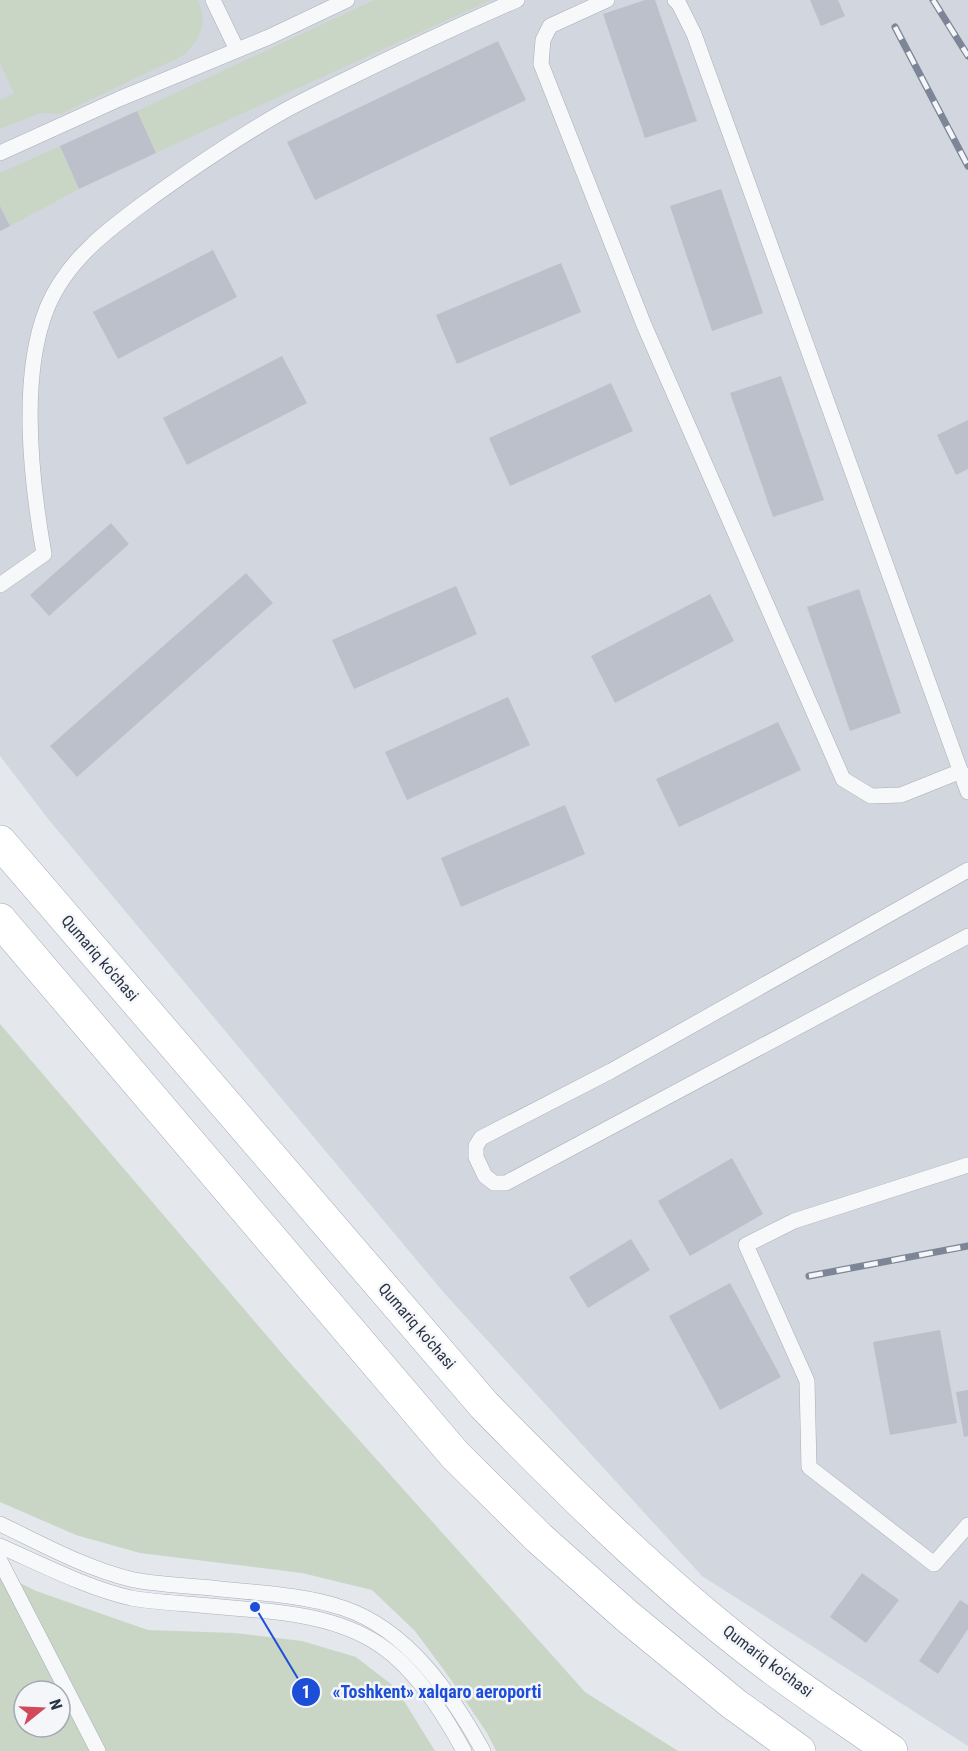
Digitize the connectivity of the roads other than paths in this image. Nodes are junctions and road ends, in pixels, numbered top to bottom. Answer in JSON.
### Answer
{"nodes":[{"id":1,"x":213,"y":0,"type":"edge"},
{"id":2,"x":347,"y":0,"type":"edge"},
{"id":3,"x":517,"y":0,"type":"edge"},
{"id":4,"x":607,"y":0,"type":"edge"},
{"id":5,"x":675,"y":0,"type":"edge"},
{"id":6,"x":237,"y":50,"type":"junction"},
{"id":7,"x":0,"y":153,"type":"edge"},
{"id":8,"x":0,"y":585,"type":"edge"},
{"id":9,"x":961,"y":771,"type":"junction"},
{"id":10,"x":968,"y":792,"type":"edge"},
{"id":11,"x":0,"y":842,"type":"edge"},
{"id":12,"x":968,"y":870,"type":"edge"},
{"id":13,"x":33,"y":880,"type":"junction"},
{"id":14,"x":0,"y":911,"type":"edge"},
{"id":15,"x":0,"y":920,"type":"edge"},
{"id":16,"x":968,"y":936,"type":"edge"},
{"id":17,"x":968,"y":1165,"type":"edge"},
{"id":18,"x":0,"y":1524,"type":"edge"},
{"id":19,"x":968,"y":1525,"type":"edge"},
{"id":20,"x":0,"y":1546,"type":"edge"},
{"id":21,"x":0,"y":1561,"type":"edge"},
{"id":22,"x":98,"y":1751,"type":"edge"},
{"id":23,"x":464,"y":1751,"type":"edge"},
{"id":24,"x":483,"y":1751,"type":"edge"},
{"id":25,"x":799,"y":1751,"type":"edge"},
{"id":26,"x":891,"y":1751,"type":"edge"}],
"edges":[{"from":1,"to":6,"type":"lane"},
{"from":2,"to":6,"type":"lane"},
{"from":3,"to":8,"type":"lane"},
{"from":4,"to":9,"type":"lane"},
{"from":5,"to":9,"type":"lane"},
{"from":6,"to":7,"type":"lane"},
{"from":9,"to":10,"type":"lane"},
{"from":11,"to":13,"type":"main road","name":"Qumariq ko'chasi"},
{"from":12,"to":16,"type":"lane"},
{"from":13,"to":14,"type":"main road"},
{"from":13,"to":26,"type":"main road","name":"Qumariq ko'chasi"},
{"from":15,"to":25,"type":"main road"},
{"from":17,"to":19,"type":"lane"},
{"from":18,"to":24,"type":"lane"},
{"from":20,"to":23,"type":"lane"},
{"from":21,"to":22,"type":"lane"}]}
